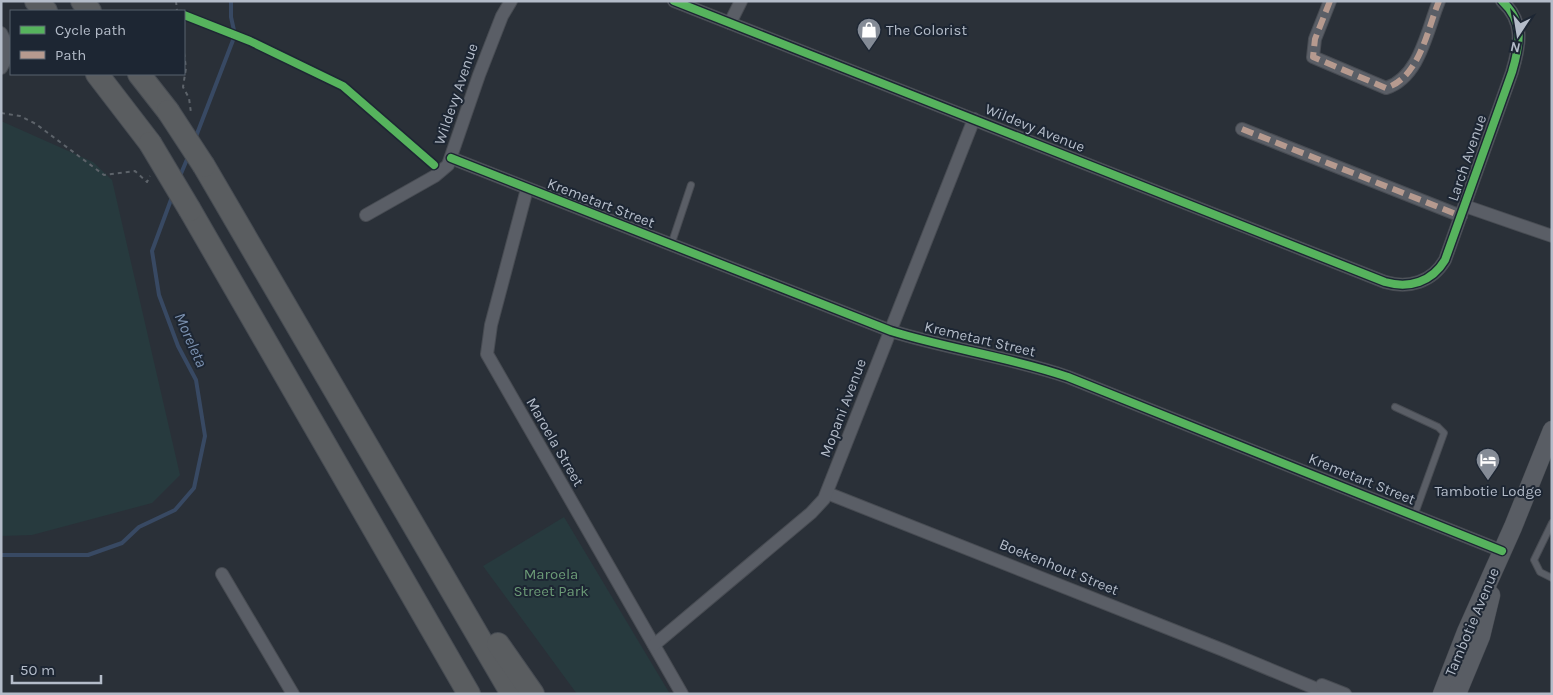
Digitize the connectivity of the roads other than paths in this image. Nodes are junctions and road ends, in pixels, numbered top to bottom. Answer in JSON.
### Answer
{"nodes":[{"id":1,"x":36,"y":1,"type":"edge"},
{"id":2,"x":511,"y":1,"type":"edge"},
{"id":3,"x":674,"y":1,"type":"edge"},
{"id":4,"x":741,"y":1,"type":"edge"},
{"id":5,"x":1330,"y":1,"type":"edge"},
{"id":6,"x":1439,"y":1,"type":"edge"},
{"id":7,"x":1502,"y":1,"type":"edge"},
{"id":8,"x":45,"y":10,"type":"edge"},
{"id":9,"x":730,"y":23,"type":"junction"},
{"id":10,"x":1,"y":33,"type":"edge"},
{"id":11,"x":1,"y":68,"type":"edge"},
{"id":12,"x":98,"y":75,"type":"edge"},
{"id":13,"x":140,"y":75,"type":"edge"},
{"id":14,"x":974,"y":119,"type":"junction"},
{"id":15,"x":1242,"y":128,"type":"dead end"},
{"id":16,"x":451,"y":158,"type":"junction"},
{"id":17,"x":691,"y":185,"type":"dead end"},
{"id":18,"x":527,"y":189,"type":"junction"},
{"id":19,"x":1463,"y":211,"type":"junction"},
{"id":20,"x":366,"y":215,"type":"dead end"},
{"id":21,"x":1552,"y":236,"type":"edge"},
{"id":22,"x":670,"y":245,"type":"junction"},
{"id":23,"x":1385,"y":282,"type":"joint"},
{"id":24,"x":891,"y":331,"type":"junction"},
{"id":25,"x":1395,"y":407,"type":"dead end"},
{"id":26,"x":1552,"y":430,"type":"edge"},
{"id":27,"x":1547,"y":455,"type":"edge"},
{"id":28,"x":827,"y":493,"type":"junction"},
{"id":29,"x":1414,"y":516,"type":"junction"},
{"id":30,"x":1552,"y":523,"type":"edge"},
{"id":31,"x":426,"y":544,"type":"junction"},
{"id":32,"x":1502,"y":551,"type":"junction"},
{"id":33,"x":222,"y":574,"type":"dead end"},
{"id":34,"x":1552,"y":578,"type":"edge"},
{"id":35,"x":423,"y":615,"type":"junction"},
{"id":36,"x":654,"y":646,"type":"junction"},
{"id":37,"x":1279,"y":672,"type":"junction"},
{"id":38,"x":293,"y":694,"type":"edge"},
{"id":39,"x":456,"y":694,"type":"edge"},
{"id":40,"x":469,"y":694,"type":"edge"},
{"id":41,"x":512,"y":694,"type":"edge"},
{"id":42,"x":534,"y":694,"type":"edge"},
{"id":43,"x":682,"y":694,"type":"edge"},
{"id":44,"x":1329,"y":694,"type":"edge"},
{"id":45,"x":1345,"y":694,"type":"edge"},
{"id":46,"x":1442,"y":694,"type":"edge"},
{"id":47,"x":1457,"y":694,"type":"edge"}],
"edges":[{"from":1,"to":8,"type":"highway"},
{"from":2,"to":16,"type":"street","name":"Wildevy Avenue"},
{"from":3,"to":9,"type":"street","name":"Wildevy Avenue"},
{"from":4,"to":9,"type":"street"},
{"from":5,"to":6,"type":"street"},
{"from":7,"to":19,"type":"street","name":"Larch Avenue"},
{"from":9,"to":14,"type":"street","name":"Wildevy Avenue"},
{"from":10,"to":11,"type":"street"},
{"from":12,"to":35,"type":"highway","bridge":true},
{"from":13,"to":31,"type":"highway","bridge":true},
{"from":14,"to":23,"type":"street","name":"Wildevy Avenue"},
{"from":14,"to":24,"type":"street","name":"Mopani Avenue"},
{"from":15,"to":19,"type":"street"},
{"from":16,"to":18,"type":"street","name":"Kremetart Street"},
{"from":16,"to":20,"type":"street","name":"Wildevy Avenue"},
{"from":17,"to":22,"type":"lane"},
{"from":18,"to":22,"type":"street","name":"Kremetart Street"},
{"from":18,"to":36,"type":"street","name":"Maroela Street"},
{"from":19,"to":21,"type":"street"},
{"from":19,"to":23,"type":"street","name":"Larch Avenue"},
{"from":22,"to":24,"type":"street","name":"Kremetart Street"},
{"from":24,"to":28,"type":"street","name":"Mopani Avenue"},
{"from":24,"to":29,"type":"street","name":"Kremetart Street"},
{"from":25,"to":29,"type":"lane"},
{"from":26,"to":27,"type":"main road","name":"Tambotie Avenue"},
{"from":27,"to":32,"type":"main road","name":"Tambotie Avenue"},
{"from":28,"to":36,"type":"street","name":"Mopani Avenue"},
{"from":28,"to":37,"type":"street","name":"Boekenhout Street"},
{"from":29,"to":32,"type":"street","name":"Kremetart Street"},
{"from":30,"to":34,"type":"lane"},
{"from":31,"to":41,"type":"highway"},
{"from":31,"to":42,"type":"highway"},
{"from":32,"to":46,"type":"main road","name":"Tambotie Avenue"},
{"from":32,"to":47,"type":"main road","name":"Tambotie Avenue"},
{"from":33,"to":38,"type":"street"},
{"from":35,"to":39,"type":"highway"},
{"from":35,"to":40,"type":"highway"},
{"from":36,"to":43,"type":"street","name":"Maroela Street"},
{"from":37,"to":44,"type":"street","name":"Boekenhout Street"},
{"from":37,"to":45,"type":"street","name":"Boekenhout Street"}]}
